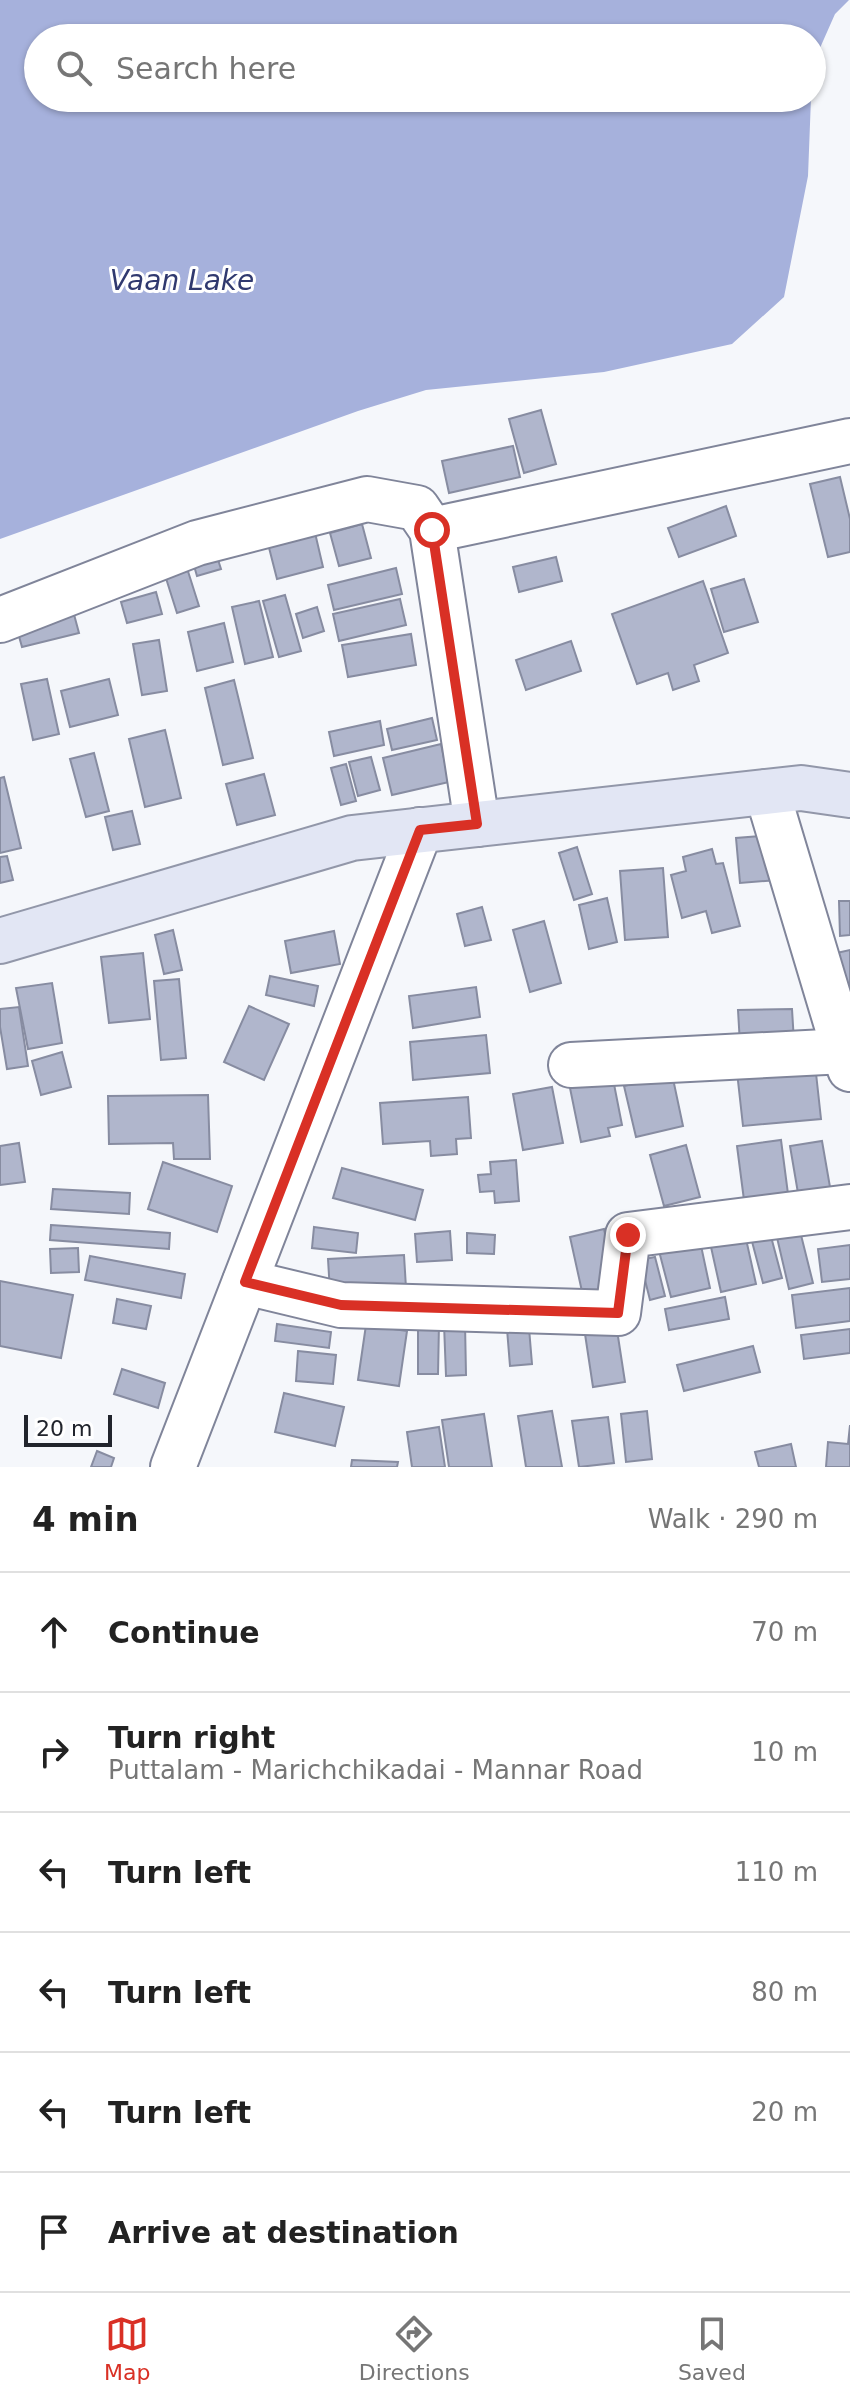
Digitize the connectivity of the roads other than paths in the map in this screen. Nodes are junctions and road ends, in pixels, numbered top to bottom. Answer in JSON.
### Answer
{"nodes":[{"id":1,"x":850,"y":441,"type":"edge"},
{"id":2,"x":432,"y":530,"type":"junction"},
{"id":3,"x":0,"y":620,"type":"edge"},
{"id":4,"x":767,"y":792,"type":"junction"},
{"id":5,"x":850,"y":795,"type":"edge"},
{"id":6,"x":477,"y":824,"type":"junction"},
{"id":7,"x":420,"y":830,"type":"junction"},
{"id":8,"x":0,"y":941,"type":"edge"},
{"id":9,"x":847,"y":1060,"type":"edge"},
{"id":10,"x":571,"y":1065,"type":"dead end"},
{"id":11,"x":850,"y":1207,"type":"edge"},
{"id":12,"x":245,"y":1282,"type":"junction"},
{"id":13,"x":173,"y":1467,"type":"edge"}],
"edges":[{"from":1,"to":2,"type":"street"},
{"from":2,"to":3,"type":"street"},
{"from":2,"to":6,"type":"street"},
{"from":4,"to":5,"type":"main road"},
{"from":4,"to":6,"type":"main road"},
{"from":4,"to":9,"type":"street"},
{"from":6,"to":7,"type":"main road"},
{"from":7,"to":8,"type":"main road"},
{"from":7,"to":12,"type":"street"},
{"from":9,"to":10,"type":"street"},
{"from":11,"to":12,"type":"street"},
{"from":12,"to":13,"type":"street"}]}
